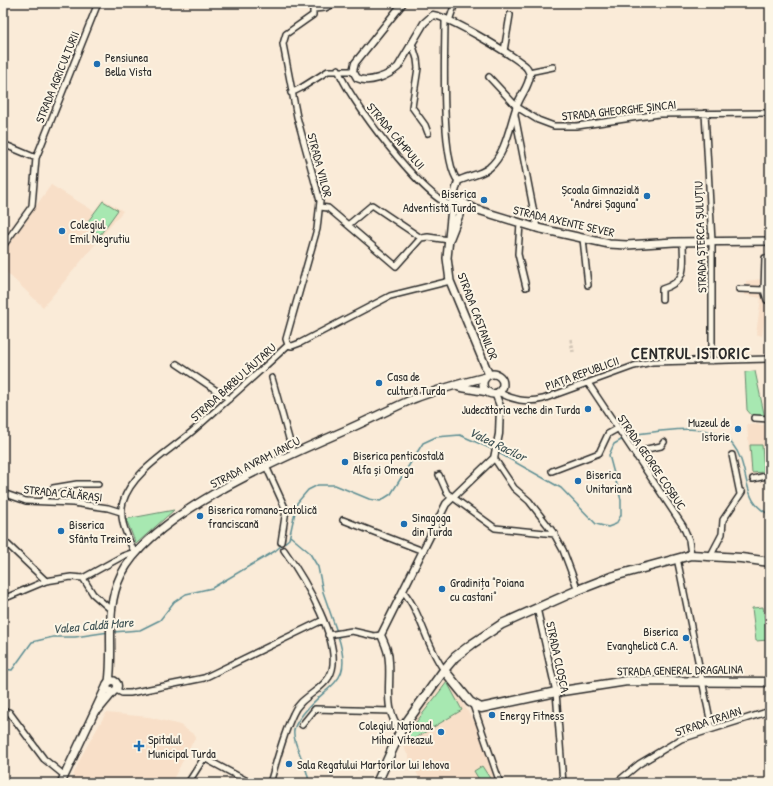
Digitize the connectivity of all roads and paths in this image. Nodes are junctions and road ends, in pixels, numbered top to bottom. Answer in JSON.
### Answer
{"nodes":[{"id":1,"x":98,"y":3,"type":"edge"},
{"id":2,"x":313,"y":3,"type":"edge"},
{"id":3,"x":336,"y":3,"type":"edge"},
{"id":4,"x":403,"y":3,"type":"edge"},
{"id":5,"x":455,"y":3,"type":"edge"},
{"id":6,"x":314,"y":9,"type":"junction"},
{"id":7,"x":510,"y":15,"type":"dead end"},
{"id":8,"x":447,"y":20,"type":"junction"},
{"id":9,"x":412,"y":43,"type":"junction"},
{"id":10,"x":504,"y":51,"type":"junction"},
{"id":11,"x":553,"y":67,"type":"dead end"},
{"id":12,"x":338,"y":69,"type":"junction"},
{"id":13,"x":353,"y":71,"type":"junction"},
{"id":14,"x":529,"y":72,"type":"junction"},
{"id":15,"x":489,"y":77,"type":"dead end"},
{"id":16,"x":291,"y":92,"type":"junction"},
{"id":17,"x":517,"y":107,"type":"junction"},
{"id":18,"x":705,"y":113,"type":"junction"},
{"id":19,"x":770,"y":113,"type":"edge"},
{"id":20,"x":515,"y":115,"type":"junction"},
{"id":21,"x":428,"y":133,"type":"dead end"},
{"id":22,"x":3,"y":144,"type":"edge"},
{"id":23,"x":36,"y":158,"type":"junction"},
{"id":24,"x":458,"y":181,"type":"junction"},
{"id":25,"x":461,"y":201,"type":"junction"},
{"id":26,"x":452,"y":205,"type":"junction"},
{"id":27,"x":320,"y":207,"type":"junction"},
{"id":28,"x":460,"y":210,"type":"junction"},
{"id":29,"x":520,"y":223,"type":"junction"},
{"id":30,"x":348,"y":226,"type":"junction"},
{"id":31,"x":537,"y":228,"type":"junction"},
{"id":32,"x":421,"y":238,"type":"junction"},
{"id":33,"x":583,"y":239,"type":"junction"},
{"id":34,"x":449,"y":240,"type":"junction"},
{"id":35,"x":770,"y":241,"type":"edge"},
{"id":36,"x":683,"y":242,"type":"junction"},
{"id":37,"x":712,"y":242,"type":"junction"},
{"id":38,"x":3,"y":246,"type":"edge"},
{"id":39,"x":770,"y":258,"type":"edge"},
{"id":40,"x":450,"y":280,"type":"junction"},
{"id":41,"x":588,"y":285,"type":"dead end"},
{"id":42,"x":526,"y":287,"type":"dead end"},
{"id":43,"x":739,"y":289,"type":"dead end"},
{"id":44,"x":764,"y":290,"type":"junction"},
{"id":45,"x":662,"y":299,"type":"dead end"},
{"id":46,"x":770,"y":300,"type":"edge"},
{"id":47,"x":288,"y":345,"type":"junction"},
{"id":48,"x":770,"y":359,"type":"edge"},
{"id":49,"x":712,"y":361,"type":"junction"},
{"id":50,"x":177,"y":364,"type":"dead end"},
{"id":51,"x":487,"y":376,"type":"junction"},
{"id":52,"x":272,"y":378,"type":"dead end"},
{"id":53,"x":588,"y":383,"type":"junction"},
{"id":54,"x":454,"y":387,"type":"junction"},
{"id":55,"x":494,"y":393,"type":"junction"},
{"id":56,"x":229,"y":399,"type":"junction"},
{"id":57,"x":754,"y":418,"type":"dead end"},
{"id":58,"x":770,"y":419,"type":"edge"},
{"id":59,"x":618,"y":430,"type":"junction"},
{"id":60,"x":664,"y":442,"type":"dead end"},
{"id":61,"x":293,"y":453,"type":"junction"},
{"id":62,"x":732,"y":455,"type":"dead end"},
{"id":63,"x":636,"y":456,"type":"junction"},
{"id":64,"x":495,"y":457,"type":"junction"},
{"id":65,"x":266,"y":466,"type":"junction"},
{"id":66,"x":552,"y":471,"type":"dead end"},
{"id":67,"x":439,"y":475,"type":"dead end"},
{"id":68,"x":770,"y":475,"type":"edge"},
{"id":69,"x":753,"y":479,"type":"dead end"},
{"id":70,"x":98,"y":484,"type":"dead end"},
{"id":71,"x":3,"y":493,"type":"edge"},
{"id":72,"x":452,"y":497,"type":"junction"},
{"id":73,"x":43,"y":500,"type":"junction"},
{"id":74,"x":121,"y":512,"type":"junction"},
{"id":75,"x":343,"y":520,"type":"dead end"},
{"id":76,"x":546,"y":523,"type":"junction"},
{"id":77,"x":542,"y":534,"type":"junction"},
{"id":78,"x":555,"y":534,"type":"junction"},
{"id":79,"x":3,"y":540,"type":"edge"},
{"id":80,"x":281,"y":542,"type":"dead end"},
{"id":81,"x":284,"y":550,"type":"dead end"},
{"id":82,"x":423,"y":551,"type":"junction"},
{"id":83,"x":134,"y":553,"type":"junction"},
{"id":84,"x":691,"y":555,"type":"junction"},
{"id":85,"x":711,"y":555,"type":"junction"},
{"id":86,"x":677,"y":558,"type":"junction"},
{"id":87,"x":770,"y":562,"type":"edge"},
{"id":88,"x":84,"y":578,"type":"junction"},
{"id":89,"x":46,"y":581,"type":"junction"},
{"id":90,"x":578,"y":590,"type":"junction"},
{"id":91,"x":403,"y":591,"type":"junction"},
{"id":92,"x":3,"y":599,"type":"edge"},
{"id":93,"x":537,"y":608,"type":"junction"},
{"id":94,"x":110,"y":609,"type":"junction"},
{"id":95,"x":323,"y":620,"type":"junction"},
{"id":96,"x":328,"y":635,"type":"junction"},
{"id":97,"x":381,"y":635,"type":"junction"},
{"id":98,"x":444,"y":670,"type":"junction"},
{"id":99,"x":701,"y":681,"type":"junction"},
{"id":100,"x":770,"y":682,"type":"edge"},
{"id":101,"x":112,"y":686,"type":"junction"},
{"id":102,"x":556,"y":692,"type":"junction"},
{"id":103,"x":473,"y":705,"type":"junction"},
{"id":104,"x":770,"y":710,"type":"edge"},
{"id":105,"x":391,"y":711,"type":"junction"},
{"id":106,"x":3,"y":713,"type":"edge"},
{"id":107,"x":302,"y":725,"type":"dead end"},
{"id":108,"x":712,"y":729,"type":"junction"},
{"id":109,"x":400,"y":730,"type":"junction"},
{"id":110,"x":65,"y":777,"type":"edge"},
{"id":111,"x":61,"y":783,"type":"edge"},
{"id":112,"x":188,"y":783,"type":"edge"},
{"id":113,"x":251,"y":783,"type":"edge"},
{"id":114,"x":270,"y":783,"type":"edge"},
{"id":115,"x":377,"y":783,"type":"edge"},
{"id":116,"x":500,"y":783,"type":"edge"},
{"id":117,"x":563,"y":783,"type":"edge"},
{"id":118,"x":616,"y":783,"type":"edge"}],
"edges":[{"from":1,"to":23,"type":"street","name":"STRADA AGRICULTURII"},
{"from":2,"to":6,"type":"street"},
{"from":3,"to":6,"type":"street"},
{"from":4,"to":13,"type":"street"},
{"from":5,"to":8,"type":"street"},
{"from":6,"to":16,"type":"street","name":"STRADA VIILOR"},
{"from":7,"to":10,"type":"street"},
{"from":8,"to":9,"type":"street"},
{"from":8,"to":10,"type":"street"},
{"from":8,"to":24,"type":"street"},
{"from":9,"to":13,"type":"street"},
{"from":9,"to":21,"type":"street"},
{"from":10,"to":14,"type":"street"},
{"from":11,"to":14,"type":"street"},
{"from":12,"to":13,"type":"street"},
{"from":12,"to":16,"type":"street"},
{"from":12,"to":26,"type":"street","name":"STRADA CÂMPULUI"},
{"from":14,"to":17,"type":"street"},
{"from":15,"to":17,"type":"street","name":"STRADA GHEORGHE ȘINCAI"},
{"from":16,"to":27,"type":"street","name":"STRADA VIILOR"},
{"from":17,"to":18,"type":"street","name":"STRADA GHEORGHE ȘINCAI"},
{"from":17,"to":20,"type":"street"},
{"from":18,"to":19,"type":"street","name":"STRADA GHEORGHE ȘINCAI"},
{"from":18,"to":37,"type":"street","name":"STRADA ȘTERCA ȘULUȚIU"},
{"from":20,"to":24,"type":"street"},
{"from":20,"to":31,"type":"street"},
{"from":22,"to":23,"type":"street"},
{"from":23,"to":38,"type":"street","name":"STRADA AGRICULTURII"},
{"from":24,"to":25,"type":"street","name":"STRADA CASTANILOR"},
{"from":24,"to":26,"type":"street","name":"STRADA CASTANILOR"},
{"from":25,"to":26,"type":"main road"},
{"from":25,"to":28,"type":"main road","name":"STRADA CASTANILOR"},
{"from":25,"to":29,"type":"main road","name":"STRADA AXENTE SEVER"},
{"from":26,"to":28,"type":"main road"},
{"from":26,"to":34,"type":"main road","name":"STRADA CASTANILOR"},
{"from":27,"to":30,"type":"street"},
{"from":27,"to":47,"type":"street","name":"STRADA VIILOR"},
{"from":28,"to":34,"type":"main road","name":"STRADA CASTANILOR"},
{"from":29,"to":31,"type":"main road","name":"STRADA AXENTE SEVER"},
{"from":29,"to":42,"type":"street"},
{"from":30,"to":32,"type":"street"},
{"from":30,"to":32,"type":"street"},
{"from":31,"to":33,"type":"main road","name":"STRADA AXENTE SEVER"},
{"from":32,"to":34,"type":"street"},
{"from":33,"to":36,"type":"main road","name":"STRADA AXENTE SEVER"},
{"from":33,"to":41,"type":"street"},
{"from":34,"to":40,"type":"main road","name":"STRADA CASTANILOR"},
{"from":35,"to":37,"type":"main road","name":"STRADA AXENTE SEVER"},
{"from":36,"to":37,"type":"main road","name":"STRADA AXENTE SEVER"},
{"from":36,"to":45,"type":"street"},
{"from":37,"to":49,"type":"street","name":"STRADA ȘTERCA ȘULUȚIU"},
{"from":39,"to":44,"type":"street"},
{"from":40,"to":47,"type":"street","name":"STRADA BARBU LĂUTARU"},
{"from":40,"to":51,"type":"main road","name":"STRADA CASTANILOR"},
{"from":43,"to":44,"type":"street"},
{"from":44,"to":46,"type":"street"},
{"from":47,"to":56,"type":"street","name":"STRADA BARBU LĂUTARU"},
{"from":48,"to":49,"type":"street","name":"PIAȚA REPUBLICII"},
{"from":49,"to":53,"type":"street","name":"PIAȚA REPUBLICII"},
{"from":50,"to":56,"type":"street"},
{"from":51,"to":54,"type":"main road","name":"STRADA AVRAM IANCU"},
{"from":51,"to":55,"type":"main road"},
{"from":51,"to":55,"type":"main road"},
{"from":52,"to":61,"type":"street"},
{"from":53,"to":55,"type":"street","name":"PIAȚA REPUBLICII"},
{"from":53,"to":59,"type":"street","name":"STRADA GEORGE COȘBUC"},
{"from":54,"to":55,"type":"main road","name":"STRADA AVRAM IANCU"},
{"from":54,"to":61,"type":"main road","name":"STRADA AVRAM IANCU"},
{"from":55,"to":64,"type":"street"},
{"from":56,"to":74,"type":"street","name":"STRADA BARBU LĂUTARU"},
{"from":57,"to":58,"type":"street"},
{"from":59,"to":63,"type":"street","name":"STRADA GEORGE COȘBUC"},
{"from":59,"to":66,"type":"street"},
{"from":60,"to":63,"type":"street"},
{"from":61,"to":65,"type":"main road","name":"STRADA AVRAM IANCU"},
{"from":62,"to":85,"type":"street"},
{"from":63,"to":84,"type":"street","name":"STRADA GEORGE COȘBUC"},
{"from":64,"to":72,"type":"street"},
{"from":64,"to":76,"type":"street"},
{"from":65,"to":80,"type":"street"},
{"from":65,"to":83,"type":"main road","name":"STRADA AVRAM IANCU"},
{"from":67,"to":72,"type":"street"},
{"from":68,"to":69,"type":"street"},
{"from":70,"to":73,"type":"street"},
{"from":71,"to":73,"type":"street","name":"STRADA CĂLĂRAȘI"},
{"from":72,"to":77,"type":"street"},
{"from":72,"to":82,"type":"street"},
{"from":73,"to":74,"type":"street","name":"STRADA CĂLĂRAȘI"},
{"from":74,"to":83,"type":"street"},
{"from":75,"to":82,"type":"street"},
{"from":76,"to":77,"type":"street"},
{"from":76,"to":78,"type":"street"},
{"from":77,"to":78,"type":"street"},
{"from":78,"to":90,"type":"street"},
{"from":79,"to":89,"type":"street"},
{"from":81,"to":95,"type":"street"},
{"from":82,"to":91,"type":"street"},
{"from":83,"to":88,"type":"street"},
{"from":83,"to":94,"type":"main road","name":"STRADA AVRAM IANCU"},
{"from":84,"to":85,"type":"main road"},
{"from":84,"to":86,"type":"main road"},
{"from":85,"to":87,"type":"main road"},
{"from":86,"to":90,"type":"main road"},
{"from":86,"to":99,"type":"street"},
{"from":88,"to":89,"type":"street"},
{"from":88,"to":94,"type":"street"},
{"from":89,"to":92,"type":"street"},
{"from":90,"to":93,"type":"main road"},
{"from":91,"to":97,"type":"street"},
{"from":91,"to":98,"type":"street"},
{"from":93,"to":98,"type":"main road"},
{"from":93,"to":102,"type":"street","name":"STRADA CLOȘCA"},
{"from":94,"to":101,"type":"main road","name":"STRADA AVRAM IANCU"},
{"from":95,"to":96,"type":"street"},
{"from":95,"to":101,"type":"street"},
{"from":96,"to":97,"type":"street"},
{"from":96,"to":114,"type":"street"},
{"from":97,"to":105,"type":"street"},
{"from":98,"to":103,"type":"main road"},
{"from":98,"to":109,"type":"main road"},
{"from":99,"to":100,"type":"main road","name":"STRADA GENERAL DRAGALINA"},
{"from":99,"to":102,"type":"main road","name":"STRADA GENERAL DRAGALINA"},
{"from":99,"to":108,"type":"street"},
{"from":101,"to":110,"type":"main road","name":"STRADA AVRAM IANCU"},
{"from":102,"to":103,"type":"main road","name":"STRADA GENERAL DRAGALINA"},
{"from":102,"to":117,"type":"street","name":"STRADA CLOȘCA"},
{"from":103,"to":116,"type":"street"},
{"from":104,"to":108,"type":"street","name":"STRADA TRAIAN"},
{"from":105,"to":107,"type":"street"},
{"from":105,"to":109,"type":"street"},
{"from":106,"to":110,"type":"street"},
{"from":108,"to":118,"type":"street","name":"STRADA TRAIAN"},
{"from":109,"to":115,"type":"main road"},
{"from":110,"to":111,"type":"main road","name":"STRADA AVRAM IANCU"},
{"from":112,"to":113,"type":"street"}]}
